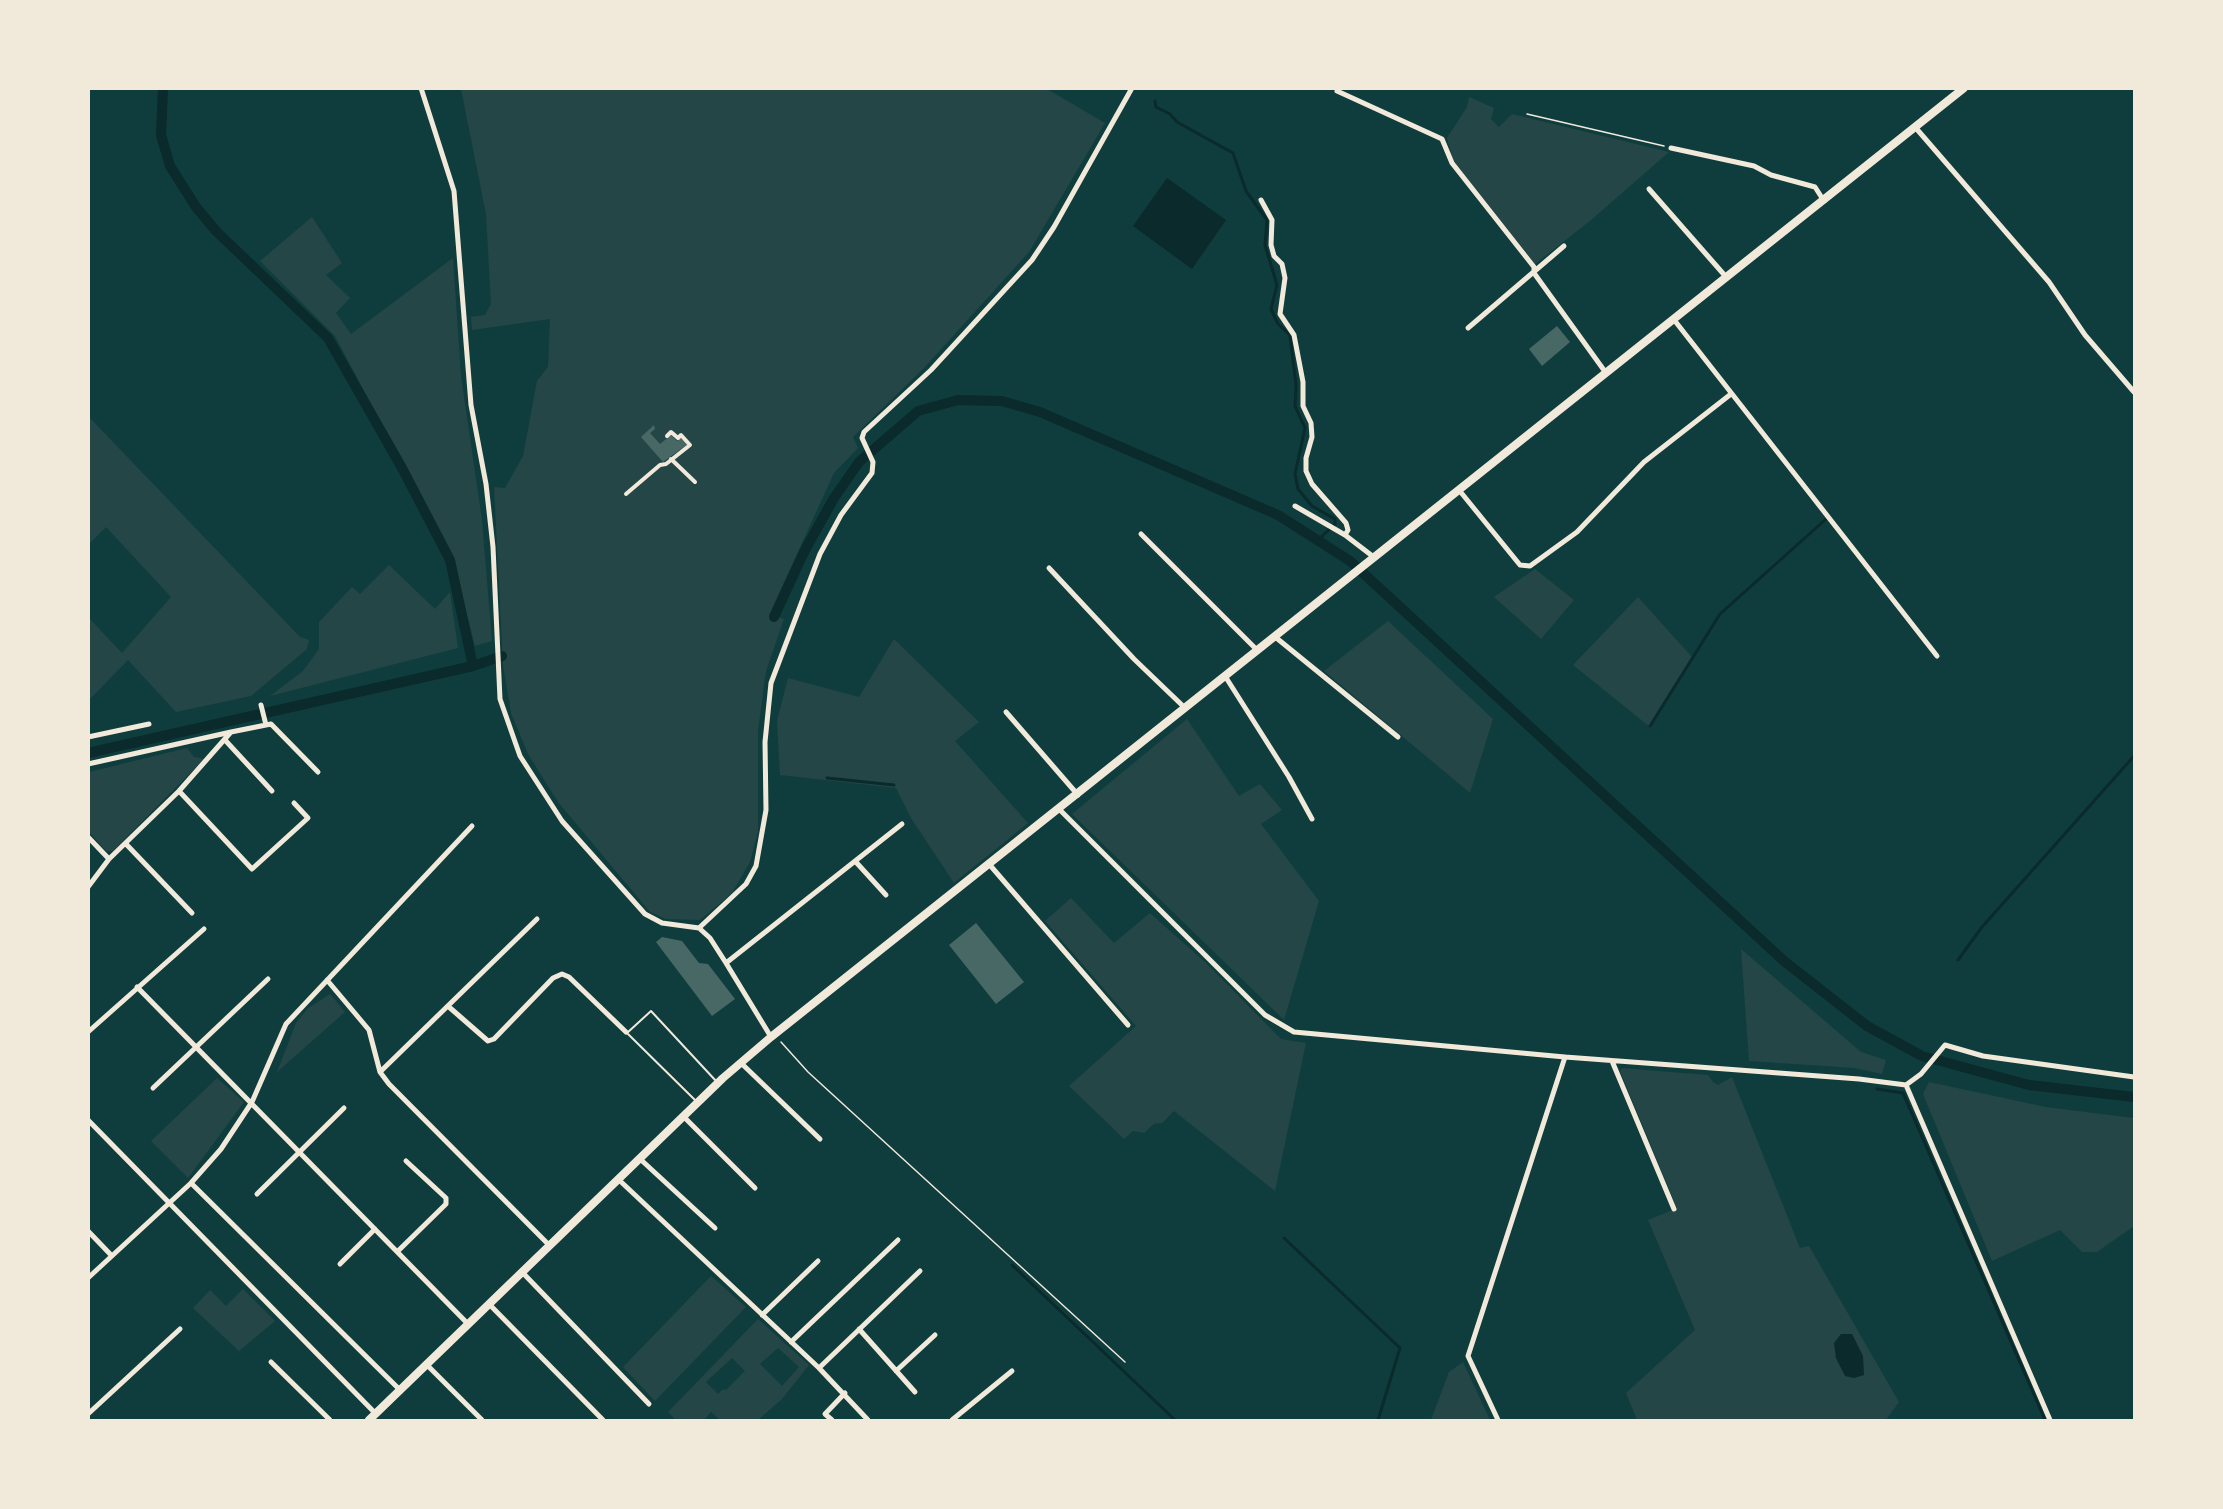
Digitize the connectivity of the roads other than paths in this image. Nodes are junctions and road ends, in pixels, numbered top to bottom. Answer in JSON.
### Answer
{"nodes":[{"id":1,"x":421,"y":88,"type":"edge"},
{"id":2,"x":1132,"y":88,"type":"edge"},
{"id":3,"x":1964,"y":88,"type":"edge"},
{"id":4,"x":1337,"y":91,"type":"dead end"},
{"id":5,"x":1916,"y":127,"type":"junction"},
{"id":6,"x":1671,"y":148,"type":"road end"},
{"id":7,"x":1649,"y":189,"type":"dead end"},
{"id":8,"x":1261,"y":200,"type":"dead end"},
{"id":9,"x":1824,"y":201,"type":"junction"},
{"id":10,"x":1564,"y":246,"type":"dead end"},
{"id":11,"x":1534,"y":273,"type":"junction"},
{"id":12,"x":1727,"y":278,"type":"junction"},
{"id":13,"x":1675,"y":321,"type":"junction"},
{"id":14,"x":1468,"y":328,"type":"dead end"},
{"id":15,"x":1606,"y":373,"type":"junction"},
{"id":16,"x":2134,"y":392,"type":"edge"},
{"id":17,"x":1731,"y":394,"type":"junction"},
{"id":18,"x":667,"y":436,"type":"dead end"},
{"id":19,"x":671,"y":459,"type":"junction"},
{"id":20,"x":695,"y":482,"type":"dead end"},
{"id":21,"x":1459,"y":490,"type":"junction"},
{"id":22,"x":626,"y":494,"type":"dead end"},
{"id":23,"x":1295,"y":506,"type":"dead end"},
{"id":24,"x":1141,"y":534,"type":"dead end"},
{"id":25,"x":1345,"y":535,"type":"junction"},
{"id":26,"x":1374,"y":559,"type":"junction"},
{"id":27,"x":1048,"y":568,"type":"dead end"},
{"id":28,"x":1274,"y":636,"type":"junction"},
{"id":29,"x":1257,"y":650,"type":"junction"},
{"id":30,"x":1937,"y":656,"type":"dead end"},
{"id":31,"x":1225,"y":676,"type":"junction"},
{"id":32,"x":261,"y":705,"type":"dead end"},
{"id":33,"x":1185,"y":707,"type":"junction"},
{"id":34,"x":1006,"y":712,"type":"dead end"},
{"id":35,"x":267,"y":723,"type":"junction"},
{"id":36,"x":148,"y":724,"type":"dead end"},
{"id":37,"x":231,"y":732,"type":"junction"},
{"id":38,"x":88,"y":737,"type":"edge"},
{"id":39,"x":1398,"y":737,"type":"dead end"},
{"id":40,"x":225,"y":740,"type":"junction"},
{"id":41,"x":88,"y":764,"type":"edge"},
{"id":42,"x":318,"y":772,"type":"dead end"},
{"id":43,"x":178,"y":791,"type":"junction"},
{"id":44,"x":272,"y":791,"type":"dead end"},
{"id":45,"x":1078,"y":795,"type":"junction"},
{"id":46,"x":294,"y":803,"type":"dead end"},
{"id":47,"x":1060,"y":810,"type":"junction"},
{"id":48,"x":1312,"y":819,"type":"dead end"},
{"id":49,"x":902,"y":824,"type":"dead end"},
{"id":50,"x":472,"y":826,"type":"dead end"},
{"id":51,"x":88,"y":837,"type":"edge"},
{"id":52,"x":126,"y":844,"type":"junction"},
{"id":53,"x":109,"y":859,"type":"junction"},
{"id":54,"x":855,"y":861,"type":"junction"},
{"id":55,"x":989,"y":864,"type":"junction"},
{"id":56,"x":88,"y":887,"type":"edge"},
{"id":57,"x":886,"y":895,"type":"dead end"},
{"id":58,"x":192,"y":913,"type":"dead end"},
{"id":59,"x":537,"y":919,"type":"dead end"},
{"id":60,"x":699,"y":928,"type":"junction"},
{"id":61,"x":204,"y":929,"type":"dead end"},
{"id":62,"x":726,"y":963,"type":"junction"},
{"id":63,"x":268,"y":979,"type":"dead end"},
{"id":64,"x":327,"y":980,"type":"junction"},
{"id":65,"x":137,"y":987,"type":"junction"},
{"id":66,"x":449,"y":1007,"type":"junction"},
{"id":67,"x":1128,"y":1025,"type":"dead end"},
{"id":68,"x":88,"y":1032,"type":"edge"},
{"id":69,"x":626,"y":1032,"type":"dead end"},
{"id":70,"x":772,"y":1036,"type":"junction"},
{"id":71,"x":195,"y":1047,"type":"junction"},
{"id":72,"x":1565,"y":1057,"type":"junction"},
{"id":73,"x":1612,"y":1061,"type":"junction"},
{"id":74,"x":741,"y":1063,"type":"junction"},
{"id":75,"x":380,"y":1072,"type":"junction"},
{"id":76,"x":2134,"y":1077,"type":"edge"},
{"id":77,"x":717,"y":1084,"type":"junction"},
{"id":78,"x":1906,"y":1085,"type":"junction"},
{"id":79,"x":153,"y":1088,"type":"dead end"},
{"id":80,"x":252,"y":1102,"type":"junction"},
{"id":81,"x":698,"y":1103,"type":"junction"},
{"id":82,"x":344,"y":1108,"type":"dead end"},
{"id":83,"x":684,"y":1116,"type":"junction"},
{"id":84,"x":88,"y":1120,"type":"edge"},
{"id":85,"x":820,"y":1139,"type":"dead end"},
{"id":86,"x":302,"y":1151,"type":"junction"},
{"id":87,"x":639,"y":1158,"type":"junction"},
{"id":88,"x":406,"y":1161,"type":"dead end"},
{"id":89,"x":618,"y":1179,"type":"junction"},
{"id":90,"x":191,"y":1183,"type":"junction"},
{"id":91,"x":755,"y":1188,"type":"dead end"},
{"id":92,"x":257,"y":1194,"type":"dead end"},
{"id":93,"x":170,"y":1203,"type":"junction"},
{"id":94,"x":1674,"y":1209,"type":"dead end"},
{"id":95,"x":715,"y":1228,"type":"dead end"},
{"id":96,"x":375,"y":1229,"type":"junction"},
{"id":97,"x":88,"y":1231,"type":"edge"},
{"id":98,"x":898,"y":1240,"type":"dead end"},
{"id":99,"x":549,"y":1245,"type":"junction"},
{"id":100,"x":398,"y":1251,"type":"junction"},
{"id":101,"x":111,"y":1255,"type":"junction"},
{"id":102,"x":818,"y":1261,"type":"dead end"},
{"id":103,"x":340,"y":1264,"type":"dead end"},
{"id":104,"x":920,"y":1271,"type":"dead end"},
{"id":105,"x":522,"y":1272,"type":"junction"},
{"id":106,"x":89,"y":1277,"type":"edge"},
{"id":107,"x":489,"y":1304,"type":"junction"},
{"id":108,"x":762,"y":1315,"type":"junction"},
{"id":109,"x":469,"y":1325,"type":"junction"},
{"id":110,"x":180,"y":1329,"type":"dead end"},
{"id":111,"x":859,"y":1329,"type":"junction"},
{"id":112,"x":935,"y":1335,"type":"dead end"},
{"id":113,"x":791,"y":1342,"type":"junction"},
{"id":114,"x":271,"y":1362,"type":"dead end"},
{"id":115,"x":427,"y":1365,"type":"junction"},
{"id":116,"x":819,"y":1368,"type":"junction"},
{"id":117,"x":896,"y":1371,"type":"junction"},
{"id":118,"x":1012,"y":1371,"type":"dead end"},
{"id":119,"x":400,"y":1391,"type":"junction"},
{"id":120,"x":915,"y":1392,"type":"dead end"},
{"id":121,"x":845,"y":1393,"type":"junction"},
{"id":122,"x":649,"y":1404,"type":"dead end"},
{"id":123,"x":88,"y":1414,"type":"edge"},
{"id":124,"x":373,"y":1417,"type":"edge"},
{"id":125,"x":330,"y":1420,"type":"edge"},
{"id":126,"x":482,"y":1420,"type":"edge"},
{"id":127,"x":603,"y":1420,"type":"edge"},
{"id":128,"x":832,"y":1420,"type":"edge"},
{"id":129,"x":868,"y":1420,"type":"edge"},
{"id":130,"x":952,"y":1420,"type":"edge"},
{"id":131,"x":1498,"y":1420,"type":"edge"},
{"id":132,"x":2050,"y":1420,"type":"edge"}],
"edges":[{"from":1,"to":60,"type":"street"},
{"from":2,"to":60,"type":"street"},
{"from":3,"to":5,"type":"main road"},
{"from":4,"to":11,"type":"street"},
{"from":5,"to":9,"type":"main road"},
{"from":5,"to":16,"type":"street"},
{"from":6,"to":9,"type":"street"},
{"from":7,"to":12,"type":"street"},
{"from":8,"to":25,"type":"street"},
{"from":9,"to":12,"type":"main road"},
{"from":10,"to":11,"type":"street"},
{"from":11,"to":14,"type":"street"},
{"from":11,"to":15,"type":"street"},
{"from":12,"to":13,"type":"main road"},
{"from":13,"to":15,"type":"main road"},
{"from":13,"to":17,"type":"street"},
{"from":15,"to":21,"type":"main road"},
{"from":17,"to":21,"type":"street"},
{"from":17,"to":30,"type":"street"},
{"from":18,"to":19,"type":"street"},
{"from":19,"to":20,"type":"street"},
{"from":19,"to":22,"type":"street"},
{"from":21,"to":26,"type":"main road"},
{"from":23,"to":25,"type":"street"},
{"from":24,"to":29,"type":"street"},
{"from":25,"to":26,"type":"street"},
{"from":26,"to":28,"type":"main road"},
{"from":27,"to":33,"type":"street"},
{"from":28,"to":29,"type":"main road"},
{"from":28,"to":39,"type":"street"},
{"from":29,"to":31,"type":"main road"},
{"from":31,"to":33,"type":"main road"},
{"from":31,"to":48,"type":"street"},
{"from":32,"to":35,"type":"street"},
{"from":33,"to":45,"type":"main road"},
{"from":34,"to":45,"type":"street"},
{"from":35,"to":37,"type":"street"},
{"from":35,"to":42,"type":"street"},
{"from":36,"to":38,"type":"street"},
{"from":37,"to":40,"type":"street"},
{"from":37,"to":41,"type":"street"},
{"from":40,"to":43,"type":"street"},
{"from":40,"to":44,"type":"street"},
{"from":43,"to":46,"type":"street"},
{"from":43,"to":52,"type":"street"},
{"from":45,"to":47,"type":"main road"},
{"from":47,"to":55,"type":"main road"},
{"from":47,"to":72,"type":"street"},
{"from":49,"to":54,"type":"street"},
{"from":50,"to":64,"type":"street"},
{"from":51,"to":53,"type":"street"},
{"from":52,"to":53,"type":"street"},
{"from":52,"to":58,"type":"street"},
{"from":53,"to":56,"type":"street"},
{"from":54,"to":57,"type":"street"},
{"from":54,"to":62,"type":"street"},
{"from":55,"to":67,"type":"street"},
{"from":55,"to":70,"type":"main road"},
{"from":59,"to":66,"type":"street"},
{"from":60,"to":62,"type":"street"},
{"from":61,"to":65,"type":"street"},
{"from":62,"to":70,"type":"street"},
{"from":63,"to":71,"type":"street"},
{"from":64,"to":75,"type":"street"},
{"from":64,"to":80,"type":"street"},
{"from":65,"to":68,"type":"street"},
{"from":65,"to":71,"type":"street"},
{"from":66,"to":69,"type":"street"},
{"from":66,"to":75,"type":"street"},
{"from":70,"to":74,"type":"main road"},
{"from":71,"to":79,"type":"street"},
{"from":71,"to":80,"type":"street"},
{"from":72,"to":73,"type":"street"},
{"from":72,"to":131,"type":"street"},
{"from":73,"to":78,"type":"street"},
{"from":73,"to":94,"type":"street"},
{"from":74,"to":77,"type":"main road"},
{"from":74,"to":85,"type":"street"},
{"from":75,"to":99,"type":"street"},
{"from":76,"to":78,"type":"street"},
{"from":77,"to":81,"type":"main road"},
{"from":77,"to":81,"type":"lane"},
{"from":78,"to":132,"type":"street"},
{"from":80,"to":86,"type":"street"},
{"from":80,"to":90,"type":"street"},
{"from":81,"to":83,"type":"main road"},
{"from":82,"to":86,"type":"street"},
{"from":83,"to":87,"type":"main road"},
{"from":83,"to":91,"type":"street"},
{"from":84,"to":93,"type":"street"},
{"from":86,"to":92,"type":"street"},
{"from":86,"to":96,"type":"street"},
{"from":87,"to":89,"type":"main road"},
{"from":87,"to":95,"type":"street"},
{"from":88,"to":100,"type":"street"},
{"from":89,"to":99,"type":"main road"},
{"from":89,"to":108,"type":"street"},
{"from":90,"to":93,"type":"street"},
{"from":90,"to":119,"type":"street"},
{"from":93,"to":101,"type":"street"},
{"from":93,"to":124,"type":"street"},
{"from":96,"to":100,"type":"street"},
{"from":96,"to":103,"type":"street"},
{"from":97,"to":101,"type":"street"},
{"from":98,"to":113,"type":"street"},
{"from":99,"to":105,"type":"main road"},
{"from":100,"to":109,"type":"street"},
{"from":101,"to":106,"type":"street"},
{"from":102,"to":108,"type":"street"},
{"from":104,"to":111,"type":"street"},
{"from":105,"to":107,"type":"main road"},
{"from":105,"to":122,"type":"street"},
{"from":107,"to":109,"type":"main road"},
{"from":107,"to":127,"type":"street"},
{"from":108,"to":113,"type":"street"},
{"from":109,"to":115,"type":"main road"},
{"from":110,"to":123,"type":"street"},
{"from":111,"to":116,"type":"street"},
{"from":111,"to":117,"type":"street"},
{"from":112,"to":117,"type":"street"},
{"from":113,"to":116,"type":"street"},
{"from":114,"to":125,"type":"street"},
{"from":115,"to":119,"type":"main road"},
{"from":115,"to":126,"type":"street"},
{"from":116,"to":121,"type":"street"},
{"from":117,"to":120,"type":"street"},
{"from":118,"to":130,"type":"street"},
{"from":119,"to":124,"type":"main road"},
{"from":121,"to":128,"type":"street"},
{"from":121,"to":129,"type":"street"}]}
